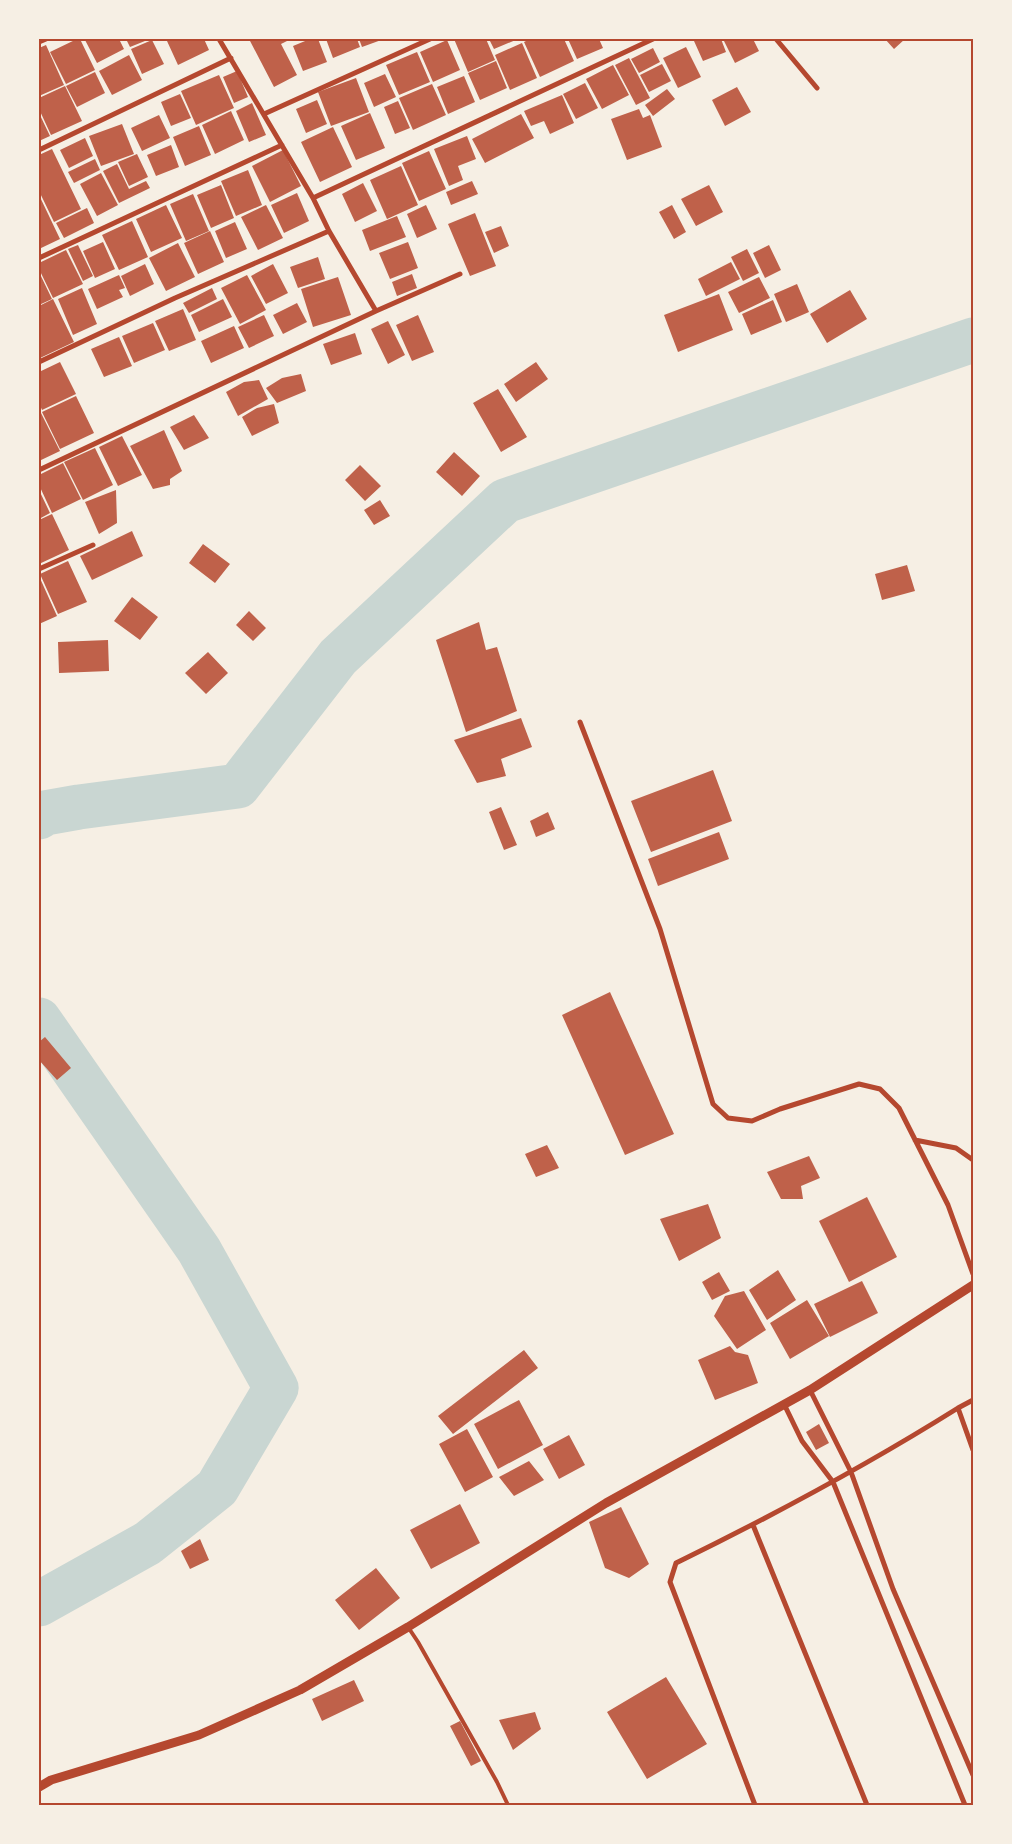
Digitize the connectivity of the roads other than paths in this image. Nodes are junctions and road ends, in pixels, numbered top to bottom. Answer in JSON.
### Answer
{"nodes":[{"id":1,"x":46,"y":39,"type":"edge"},
{"id":2,"x":219,"y":39,"type":"edge"},
{"id":3,"x":430,"y":39,"type":"edge"},
{"id":4,"x":653,"y":39,"type":"edge"},
{"id":5,"x":776,"y":39,"type":"edge"},
{"id":6,"x":39,"y":42,"type":"edge"},
{"id":7,"x":231,"y":58,"type":"junction"},
{"id":8,"x":817,"y":88,"type":"dead end"},
{"id":9,"x":264,"y":114,"type":"junction"},
{"id":10,"x":282,"y":145,"type":"junction"},
{"id":11,"x":39,"y":150,"type":"edge"},
{"id":12,"x":313,"y":198,"type":"junction"},
{"id":13,"x":329,"y":231,"type":"junction"},
{"id":14,"x":39,"y":258,"type":"edge"},
{"id":15,"x":460,"y":274,"type":"dead end"},
{"id":16,"x":376,"y":311,"type":"junction"},
{"id":17,"x":39,"y":362,"type":"edge"},
{"id":18,"x":39,"y":470,"type":"edge"},
{"id":19,"x":93,"y":545,"type":"dead end"},
{"id":20,"x":39,"y":569,"type":"edge"},
{"id":21,"x":580,"y":722,"type":"dead end"},
{"id":22,"x":915,"y":1140,"type":"junction"},
{"id":23,"x":973,"y":1160,"type":"edge"},
{"id":24,"x":973,"y":1274,"type":"edge"},
{"id":25,"x":973,"y":1285,"type":"edge"},
{"id":26,"x":810,"y":1390,"type":"junction"},
{"id":27,"x":973,"y":1400,"type":"edge"},
{"id":28,"x":784,"y":1404,"type":"junction"},
{"id":29,"x":958,"y":1408,"type":"junction"},
{"id":30,"x":973,"y":1450,"type":"edge"},
{"id":31,"x":851,"y":1472,"type":"junction"},
{"id":32,"x":833,"y":1482,"type":"junction"},
{"id":33,"x":753,"y":1525,"type":"junction"},
{"id":34,"x":408,"y":1627,"type":"junction"},
{"id":35,"x":973,"y":1775,"type":"edge"},
{"id":36,"x":39,"y":1787,"type":"edge"},
{"id":37,"x":508,"y":1805,"type":"edge"},
{"id":38,"x":756,"y":1805,"type":"edge"},
{"id":39,"x":866,"y":1805,"type":"edge"},
{"id":40,"x":965,"y":1805,"type":"edge"}],
"edges":[{"from":1,"to":6,"type":"street"},
{"from":2,"to":7,"type":"street"},
{"from":3,"to":9,"type":"street"},
{"from":4,"to":12,"type":"street"},
{"from":5,"to":8,"type":"street"},
{"from":7,"to":9,"type":"street"},
{"from":7,"to":11,"type":"street"},
{"from":9,"to":10,"type":"street"},
{"from":10,"to":12,"type":"street"},
{"from":10,"to":14,"type":"street"},
{"from":12,"to":13,"type":"street"},
{"from":13,"to":16,"type":"street"},
{"from":13,"to":17,"type":"street"},
{"from":15,"to":16,"type":"street"},
{"from":16,"to":18,"type":"street"},
{"from":19,"to":20,"type":"street"},
{"from":21,"to":22,"type":"street"},
{"from":22,"to":23,"type":"street"},
{"from":22,"to":24,"type":"street"},
{"from":25,"to":26,"type":"street"},
{"from":26,"to":28,"type":"street"},
{"from":26,"to":31,"type":"street"},
{"from":27,"to":29,"type":"street"},
{"from":28,"to":32,"type":"street"},
{"from":28,"to":34,"type":"street"},
{"from":29,"to":30,"type":"street"},
{"from":29,"to":31,"type":"street"},
{"from":31,"to":32,"type":"street"},
{"from":31,"to":35,"type":"street"},
{"from":32,"to":33,"type":"street"},
{"from":32,"to":40,"type":"street"},
{"from":33,"to":38,"type":"street"},
{"from":33,"to":39,"type":"street"},
{"from":34,"to":36,"type":"street"},
{"from":34,"to":37,"type":"lane"}]}
